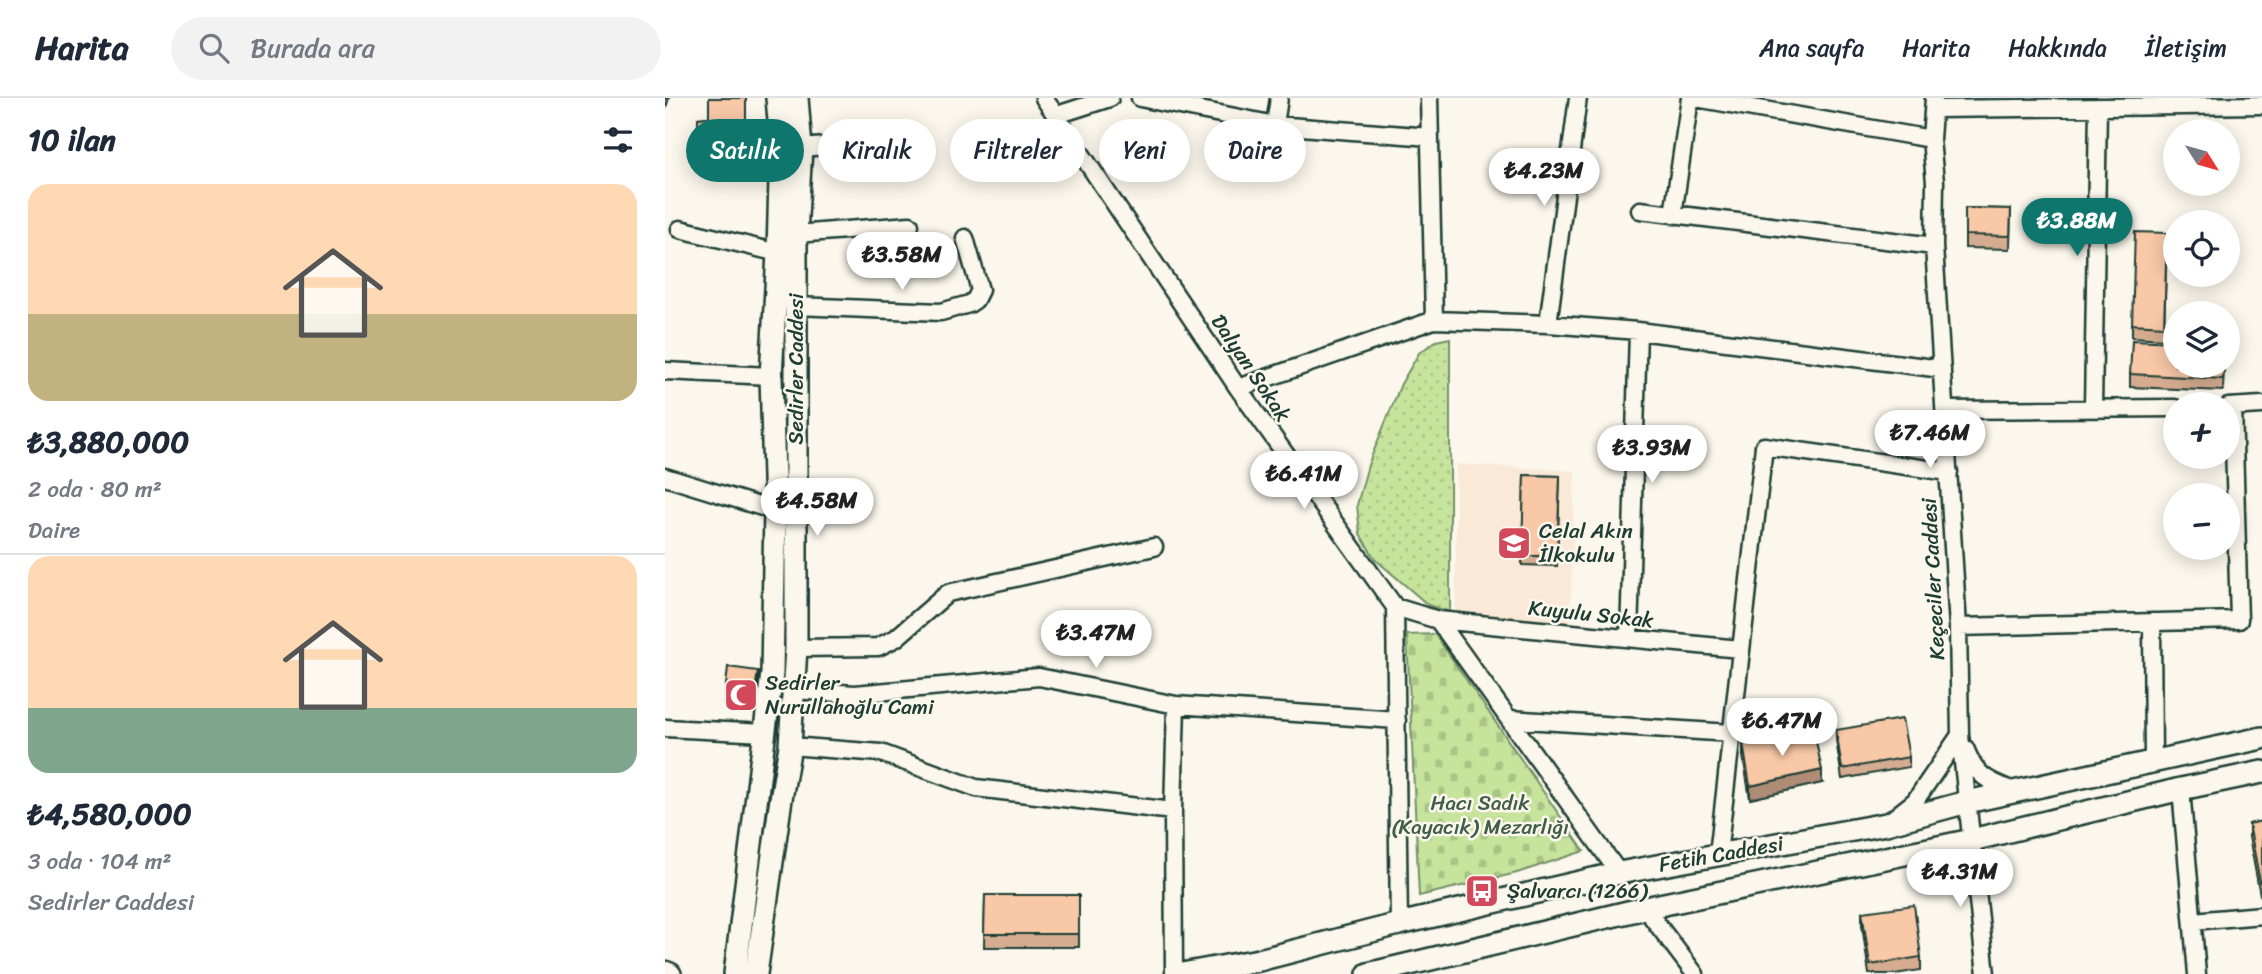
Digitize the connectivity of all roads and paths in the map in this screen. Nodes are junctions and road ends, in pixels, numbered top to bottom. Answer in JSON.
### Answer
{"nodes":[{"id":1,"x":777,"y":98,"type":"edge"},
{"id":2,"x":797,"y":98,"type":"edge"},
{"id":3,"x":1044,"y":98,"type":"edge"},
{"id":4,"x":1110,"y":98,"type":"edge"},
{"id":5,"x":1140,"y":98,"type":"edge"},
{"id":6,"x":1279,"y":98,"type":"edge"},
{"id":7,"x":1429,"y":98,"type":"edge"},
{"id":8,"x":1578,"y":98,"type":"edge"},
{"id":9,"x":1693,"y":98,"type":"edge"},
{"id":10,"x":1934,"y":104,"type":"edge"},
{"id":11,"x":2262,"y":105,"type":"edge"},
{"id":12,"x":2098,"y":108,"type":"junction"},
{"id":13,"x":1057,"y":115,"type":"junction"},
{"id":14,"x":799,"y":119,"type":"edge"},
{"id":15,"x":1245,"y":119,"type":"edge"},
{"id":16,"x":1276,"y":119,"type":"edge"},
{"id":17,"x":1306,"y":127,"type":"edge"},
{"id":18,"x":1430,"y":137,"type":"junction"},
{"id":19,"x":1931,"y":139,"type":"junction"},
{"id":20,"x":799,"y":182,"type":"edge"},
{"id":21,"x":1640,"y":210,"type":"dead end"},
{"id":22,"x":1673,"y":215,"type":"junction"},
{"id":23,"x":910,"y":225,"type":"dead end"},
{"id":24,"x":680,"y":229,"type":"dead end"},
{"id":25,"x":796,"y":234,"type":"junction"},
{"id":26,"x":965,"y":238,"type":"dead end"},
{"id":27,"x":1934,"y":246,"type":"junction"},
{"id":28,"x":778,"y":253,"type":"junction"},
{"id":29,"x":796,"y":306,"type":"junction"},
{"id":30,"x":1434,"y":320,"type":"junction"},
{"id":31,"x":1548,"y":324,"type":"junction"},
{"id":32,"x":1638,"y":331,"type":"junction"},
{"id":33,"x":1942,"y":369,"type":"junction"},
{"id":34,"x":665,"y":371,"type":"edge"},
{"id":35,"x":771,"y":376,"type":"junction"},
{"id":36,"x":1238,"y":388,"type":"junction"},
{"id":37,"x":2262,"y":405,"type":"edge"},
{"id":38,"x":2240,"y":406,"type":"edge"},
{"id":39,"x":2093,"y":408,"type":"junction"},
{"id":40,"x":2163,"y":408,"type":"edge"},
{"id":41,"x":1945,"y":410,"type":"junction"},
{"id":42,"x":2233,"y":469,"type":"edge"},
{"id":43,"x":1949,"y":472,"type":"junction"},
{"id":44,"x":665,"y":477,"type":"edge"},
{"id":45,"x":796,"y":509,"type":"junction"},
{"id":46,"x":775,"y":511,"type":"junction"},
{"id":47,"x":1154,"y":547,"type":"dead end"},
{"id":48,"x":1395,"y":607,"type":"junction"},
{"id":49,"x":1438,"y":620,"type":"junction"},
{"id":50,"x":2152,"y":622,"type":"junction"},
{"id":51,"x":1958,"y":627,"type":"junction"},
{"id":52,"x":1629,"y":638,"type":"junction"},
{"id":53,"x":796,"y":648,"type":"junction"},
{"id":54,"x":1741,"y":649,"type":"junction"},
{"id":55,"x":793,"y":690,"type":"junction"},
{"id":56,"x":1175,"y":705,"type":"junction"},
{"id":57,"x":1509,"y":719,"type":"junction"},
{"id":58,"x":1398,"y":720,"type":"junction"},
{"id":59,"x":665,"y":728,"type":"edge"},
{"id":60,"x":765,"y":733,"type":"junction"},
{"id":61,"x":1731,"y":733,"type":"junction"},
{"id":62,"x":1960,"y":735,"type":"junction"},
{"id":63,"x":2262,"y":738,"type":"edge"},
{"id":64,"x":790,"y":746,"type":"junction"},
{"id":65,"x":2153,"y":762,"type":"junction"},
{"id":66,"x":2262,"y":772,"type":"edge"},
{"id":67,"x":2181,"y":789,"type":"junction"},
{"id":68,"x":2016,"y":792,"type":"junction"},
{"id":69,"x":1967,"y":802,"type":"junction"},
{"id":70,"x":1173,"y":811,"type":"junction"},
{"id":71,"x":1886,"y":824,"type":"junction"},
{"id":72,"x":1972,"y":840,"type":"junction"},
{"id":73,"x":1718,"y":855,"type":"junction"},
{"id":74,"x":1619,"y":873,"type":"junction"},
{"id":75,"x":1645,"y":908,"type":"junction"},
{"id":76,"x":2262,"y":915,"type":"edge"},
{"id":77,"x":2193,"y":921,"type":"junction"},
{"id":78,"x":1399,"y":924,"type":"junction"},
{"id":79,"x":1260,"y":967,"type":"edge"},
{"id":80,"x":665,"y":972,"type":"edge"},
{"id":81,"x":1394,"y":972,"type":"edge"},
{"id":82,"x":670,"y":974,"type":"edge"},
{"id":83,"x":735,"y":974,"type":"edge"},
{"id":84,"x":756,"y":974,"type":"edge"},
{"id":85,"x":1174,"y":974,"type":"edge"},
{"id":86,"x":1182,"y":974,"type":"edge"},
{"id":87,"x":1368,"y":974,"type":"edge"},
{"id":88,"x":1695,"y":974,"type":"edge"},
{"id":89,"x":1986,"y":974,"type":"edge"},
{"id":90,"x":2197,"y":974,"type":"edge"}],
"edges":[{"from":1,"to":28,"type":"main road","name":"Sedirler Caddesi"},
{"from":2,"to":14,"type":"main road","name":"Sedirler Caddesi"},
{"from":3,"to":13,"type":"street","name":"Dalyan Sokak"},
{"from":4,"to":13,"type":"street"},
{"from":5,"to":15,"type":"street"},
{"from":6,"to":16,"type":"street"},
{"from":7,"to":18,"type":"street"},
{"from":8,"to":31,"type":"street"},
{"from":9,"to":19,"type":"street"},
{"from":9,"to":22,"type":"street"},
{"from":10,"to":12,"type":"street"},
{"from":10,"to":19,"type":"street","name":"Keçeciler Caddesi"},
{"from":11,"to":12,"type":"street"},
{"from":12,"to":39,"type":"street"},
{"from":13,"to":36,"type":"street","name":"Dalyan Sokak"},
{"from":17,"to":18,"type":"street"},
{"from":18,"to":30,"type":"street"},
{"from":19,"to":27,"type":"street","name":"Keçeciler Caddesi"},
{"from":20,"to":25,"type":"main road","name":"Sedirler Caddesi"},
{"from":21,"to":22,"type":"street"},
{"from":22,"to":27,"type":"street"},
{"from":23,"to":25,"type":"street"},
{"from":24,"to":28,"type":"street"},
{"from":25,"to":29,"type":"main road","name":"Sedirler Caddesi"},
{"from":26,"to":29,"type":"street"},
{"from":27,"to":33,"type":"street","name":"Keçeciler Caddesi"},
{"from":28,"to":35,"type":"main road","name":"Sedirler Caddesi"},
{"from":29,"to":45,"type":"main road","name":"Sedirler Caddesi"},
{"from":30,"to":31,"type":"street"},
{"from":30,"to":36,"type":"street"},
{"from":31,"to":32,"type":"street"},
{"from":32,"to":33,"type":"street"},
{"from":32,"to":52,"type":"street"},
{"from":33,"to":41,"type":"street","name":"Keçeciler Caddesi"},
{"from":34,"to":35,"type":"street"},
{"from":35,"to":46,"type":"main road","name":"Sedirler Caddesi"},
{"from":36,"to":48,"type":"street","name":"Dalyan Sokak"},
{"from":37,"to":38,"type":"street"},
{"from":39,"to":40,"type":"street"},
{"from":39,"to":41,"type":"street"},
{"from":41,"to":43,"type":"street","name":"Keçeciler Caddesi"},
{"from":42,"to":50,"type":"street"},
{"from":43,"to":51,"type":"street","name":"Keçeciler Caddesi"},
{"from":43,"to":54,"type":"street"},
{"from":44,"to":46,"type":"street"},
{"from":45,"to":46,"type":"street"},
{"from":45,"to":53,"type":"main road","name":"Sedirler Caddesi"},
{"from":46,"to":60,"type":"main road","name":"Sedirler Caddesi"},
{"from":47,"to":53,"type":"street"},
{"from":48,"to":49,"type":"street"},
{"from":48,"to":58,"type":"street"},
{"from":49,"to":52,"type":"street","name":"Kuyulu Sokak"},
{"from":49,"to":57,"type":"street"},
{"from":50,"to":51,"type":"street"},
{"from":50,"to":65,"type":"street"},
{"from":51,"to":62,"type":"street","name":"Keçeciler Caddesi"},
{"from":52,"to":54,"type":"street","name":"Kuyulu Sokak"},
{"from":53,"to":55,"type":"main road","name":"Sedirler Caddesi"},
{"from":54,"to":61,"type":"street"},
{"from":55,"to":56,"type":"street"},
{"from":55,"to":64,"type":"main road","name":"Sedirler Caddesi"},
{"from":56,"to":58,"type":"street"},
{"from":56,"to":70,"type":"street"},
{"from":57,"to":61,"type":"street"},
{"from":57,"to":74,"type":"street"},
{"from":58,"to":78,"type":"street"},
{"from":59,"to":60,"type":"street"},
{"from":60,"to":83,"type":"main road","name":"Sedirler Caddesi"},
{"from":61,"to":73,"type":"street"},
{"from":62,"to":68,"type":"street"},
{"from":62,"to":69,"type":"street","name":"Keçeciler Caddesi"},
{"from":62,"to":71,"type":"street"},
{"from":63,"to":65,"type":"main road","name":"Fetih Caddesi"},
{"from":64,"to":70,"type":"street"},
{"from":64,"to":84,"type":"main road","name":"Sedirler Caddesi"},
{"from":65,"to":68,"type":"main road","name":"Fetih Caddesi"},
{"from":66,"to":67,"type":"main road","name":"Fetih Caddesi"},
{"from":67,"to":72,"type":"main road","name":"Fetih Caddesi"},
{"from":67,"to":77,"type":"street"},
{"from":68,"to":69,"type":"main road","name":"Fetih Caddesi"},
{"from":69,"to":71,"type":"main road","name":"Fetih Caddesi"},
{"from":69,"to":72,"type":"street","name":"Keçeciler Caddesi"},
{"from":70,"to":85,"type":"street"},
{"from":71,"to":73,"type":"main road","name":"Fetih Caddesi"},
{"from":72,"to":75,"type":"main road","name":"Fetih Caddesi"},
{"from":72,"to":89,"type":"street","name":"Keçeciler Caddesi"},
{"from":73,"to":74,"type":"main road","name":"Fetih Caddesi"},
{"from":74,"to":78,"type":"main road","name":"Fetih Caddesi"},
{"from":75,"to":81,"type":"main road","name":"Fetih Caddesi"},
{"from":75,"to":88,"type":"street"},
{"from":76,"to":77,"type":"street"},
{"from":77,"to":90,"type":"street"},
{"from":78,"to":79,"type":"main road","name":"Fetih Caddesi"},
{"from":79,"to":86,"type":"main road","name":"Fetih Caddesi"},
{"from":80,"to":82,"type":"main road"},
{"from":81,"to":87,"type":"main road","name":"Fetih Caddesi"}]}
